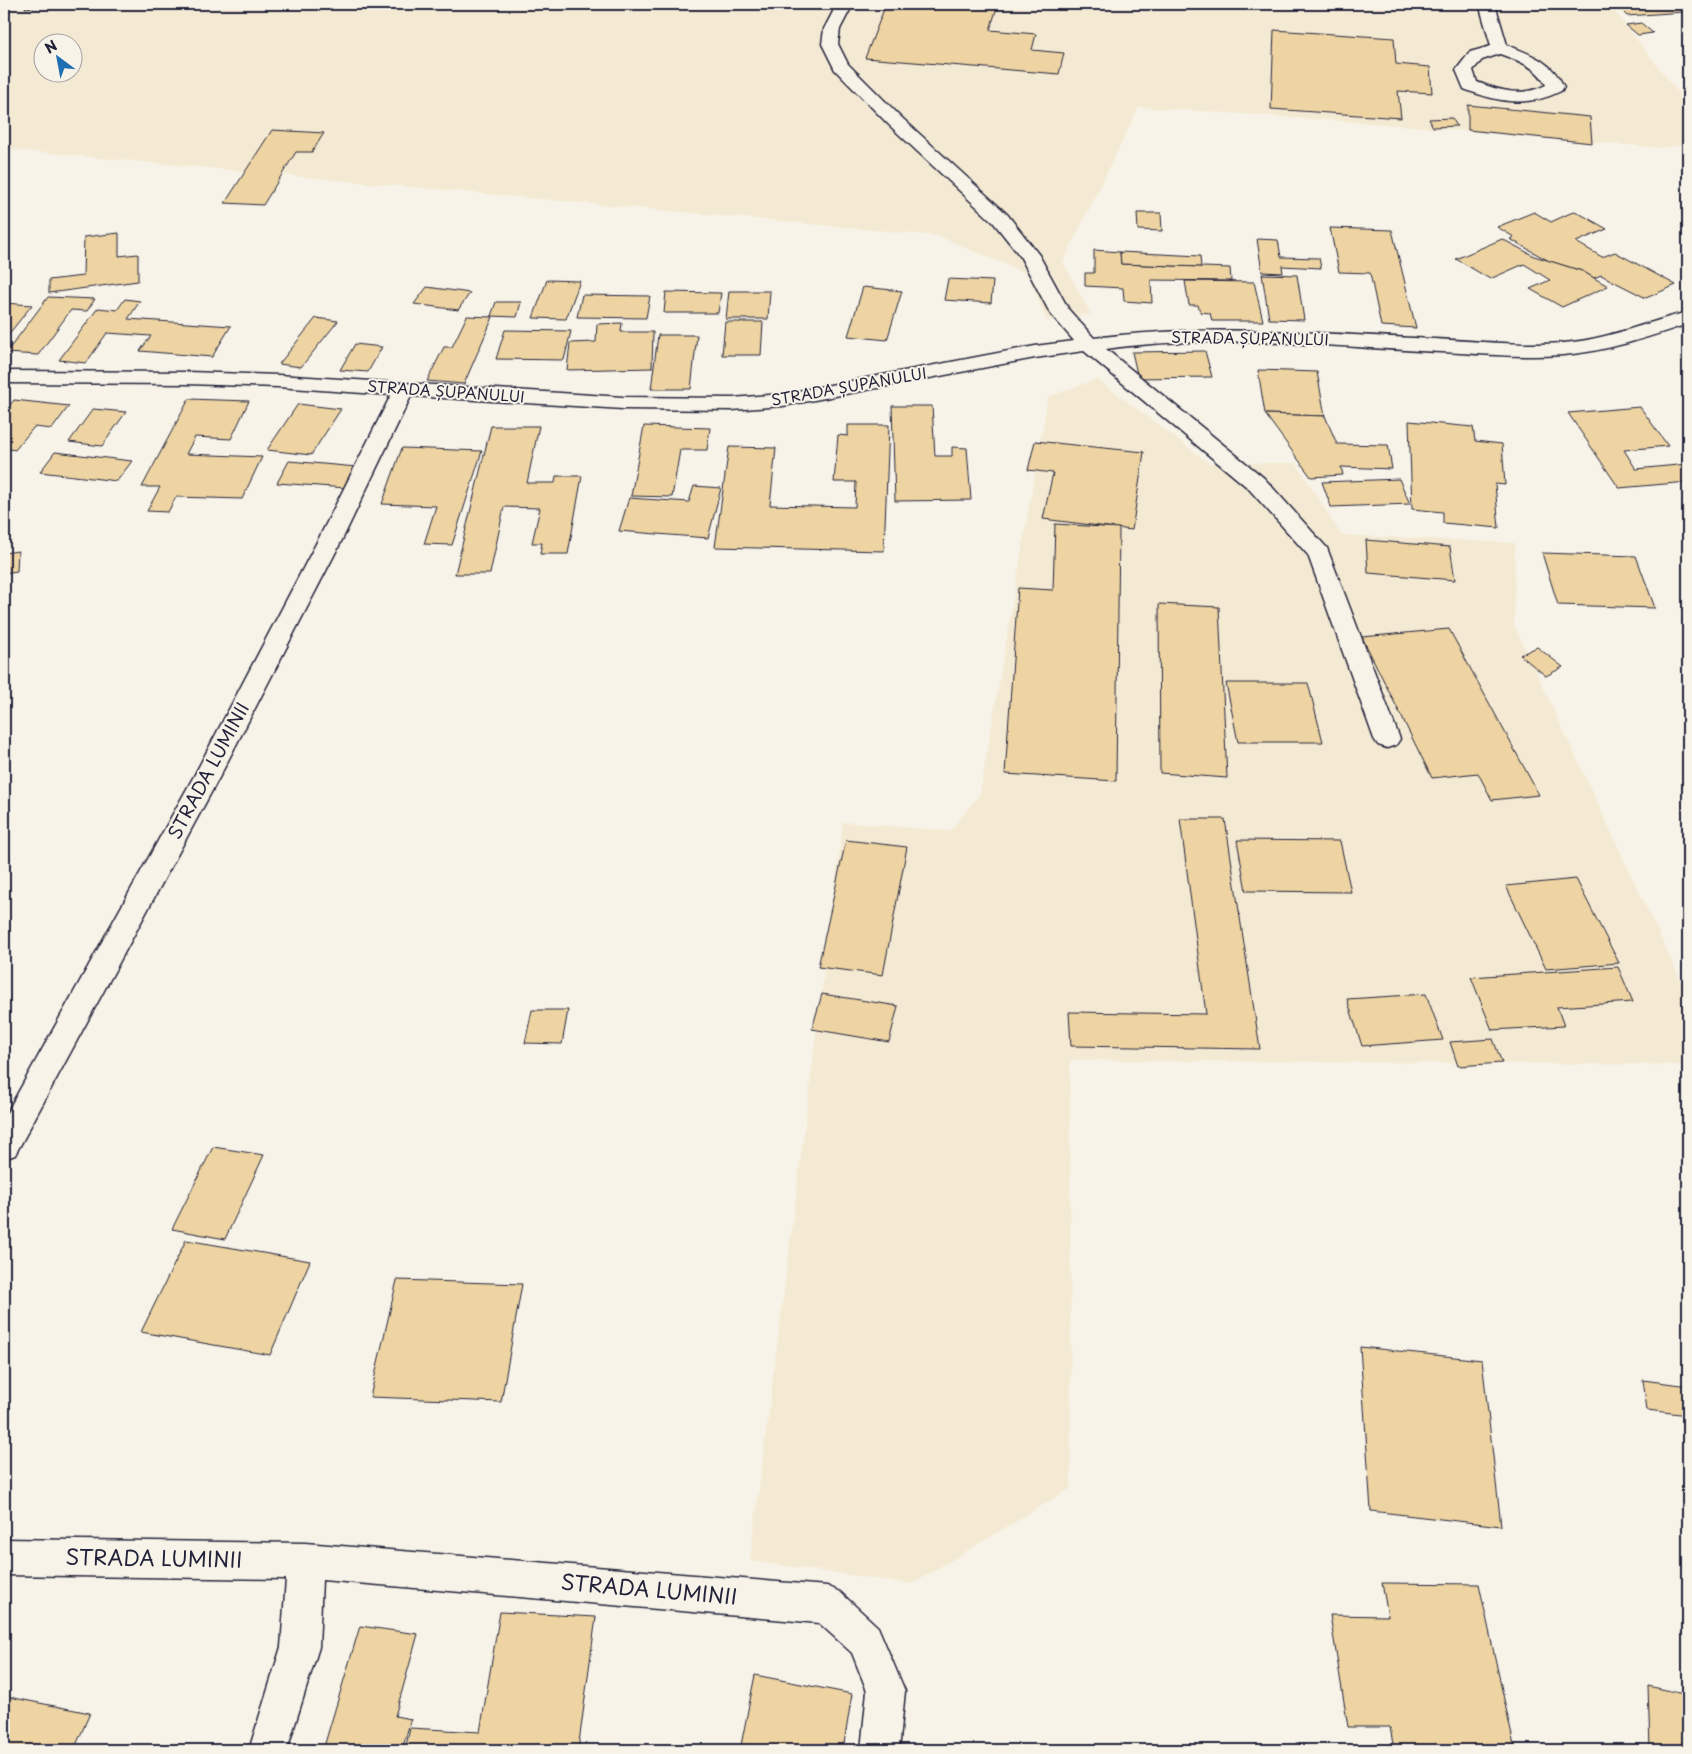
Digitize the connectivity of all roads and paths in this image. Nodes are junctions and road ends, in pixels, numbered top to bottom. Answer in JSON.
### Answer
{"nodes":[{"id":1,"x":846,"y":4,"type":"edge"},
{"id":2,"x":1487,"y":4,"type":"edge"},
{"id":3,"x":1500,"y":48,"type":"junction"},
{"id":4,"x":1688,"y":318,"type":"edge"},
{"id":5,"x":1089,"y":345,"type":"junction"},
{"id":6,"x":4,"y":377,"type":"edge"},
{"id":7,"x":404,"y":389,"type":"junction"},
{"id":8,"x":1387,"y":740,"type":"dead end"},
{"id":9,"x":4,"y":1146,"type":"edge"},
{"id":10,"x":4,"y":1557,"type":"edge"},
{"id":11,"x":305,"y":1561,"type":"junction"},
{"id":12,"x":268,"y":1750,"type":"edge"},
{"id":13,"x":880,"y":1750,"type":"edge"}],
"edges":[{"from":1,"to":5,"type":"street"},
{"from":2,"to":3,"type":"street"},
{"from":3,"to":3,"type":"street"},
{"from":4,"to":5,"type":"street","name":"STRADA ȘUPANULUI"},
{"from":5,"to":7,"type":"street","name":"STRADA ȘUPANULUI"},
{"from":5,"to":8,"type":"street"},
{"from":6,"to":7,"type":"street","name":"STRADA ȘUPANULUI"},
{"from":7,"to":9,"type":"street","name":"STRADA LUMINII"},
{"from":10,"to":11,"type":"street","name":"STRADA LUMINII"},
{"from":11,"to":12,"type":"street"},
{"from":11,"to":13,"type":"street","name":"STRADA LUMINII"}]}
